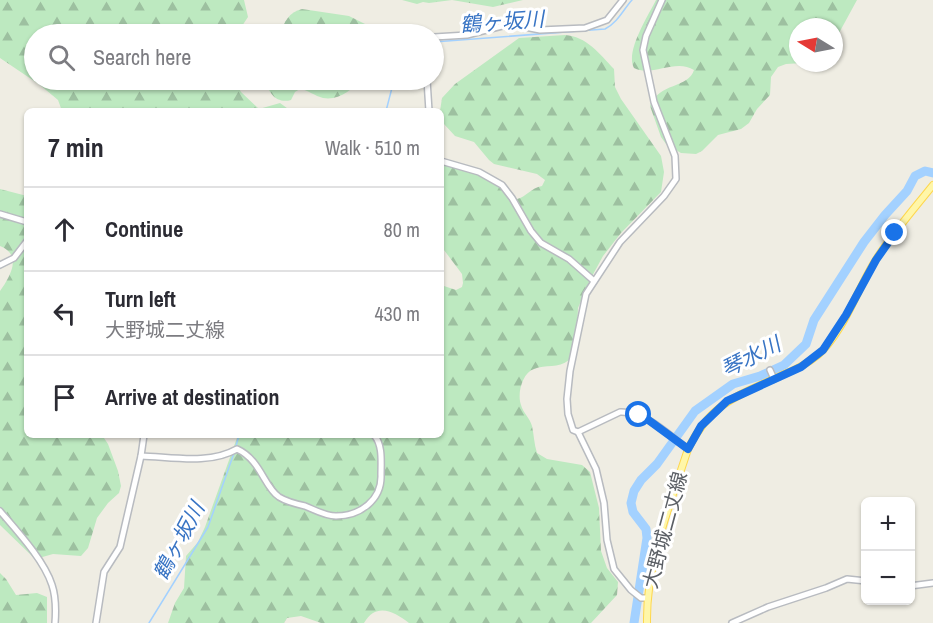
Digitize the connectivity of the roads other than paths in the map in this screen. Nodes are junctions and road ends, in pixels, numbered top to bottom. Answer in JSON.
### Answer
{"nodes":[{"id":1,"x":622,"y":0,"type":"edge"},
{"id":2,"x":662,"y":0,"type":"edge"},
{"id":3,"x":444,"y":36,"type":"edge"},
{"id":4,"x":428,"y":90,"type":"edge"},
{"id":5,"x":429,"y":108,"type":"edge"},
{"id":6,"x":444,"y":162,"type":"edge"},
{"id":7,"x":933,"y":185,"type":"edge"},
{"id":8,"x":0,"y":214,"type":"edge"},
{"id":9,"x":24,"y":221,"type":"edge"},
{"id":10,"x":24,"y":246,"type":"edge"},
{"id":11,"x":0,"y":265,"type":"edge"},
{"id":12,"x":594,"y":281,"type":"junction"},
{"id":13,"x":578,"y":432,"type":"junction"},
{"id":14,"x":144,"y":438,"type":"edge"},
{"id":15,"x":377,"y":438,"type":"edge"},
{"id":16,"x":688,"y":449,"type":"junction"},
{"id":17,"x":141,"y":456,"type":"junction"},
{"id":18,"x":0,"y":511,"type":"edge"},
{"id":19,"x":861,"y":580,"type":"edge"},
{"id":20,"x":933,"y":583,"type":"edge"},
{"id":21,"x":915,"y":585,"type":"edge"},
{"id":22,"x":641,"y":597,"type":"junction"},
{"id":23,"x":55,"y":623,"type":"edge"},
{"id":24,"x":96,"y":623,"type":"edge"},
{"id":25,"x":647,"y":623,"type":"edge"},
{"id":26,"x":732,"y":623,"type":"edge"}],
"edges":[{"from":1,"to":3,"type":"street"},
{"from":2,"to":12,"type":"street"},
{"from":4,"to":5,"type":"street"},
{"from":6,"to":12,"type":"street"},
{"from":7,"to":16,"type":"main road","name":"大野城二丈線"},
{"from":8,"to":9,"type":"street"},
{"from":10,"to":11,"type":"street"},
{"from":12,"to":13,"type":"street"},
{"from":13,"to":16,"type":"street"},
{"from":13,"to":22,"type":"street"},
{"from":14,"to":17,"type":"street"},
{"from":15,"to":17,"type":"street"},
{"from":16,"to":22,"type":"main road","name":"大野城二丈線"},
{"from":17,"to":24,"type":"street"},
{"from":18,"to":23,"type":"street"},
{"from":19,"to":26,"type":"street"},
{"from":20,"to":21,"type":"street"},
{"from":22,"to":25,"type":"main road","name":"大野城二丈線"}]}
